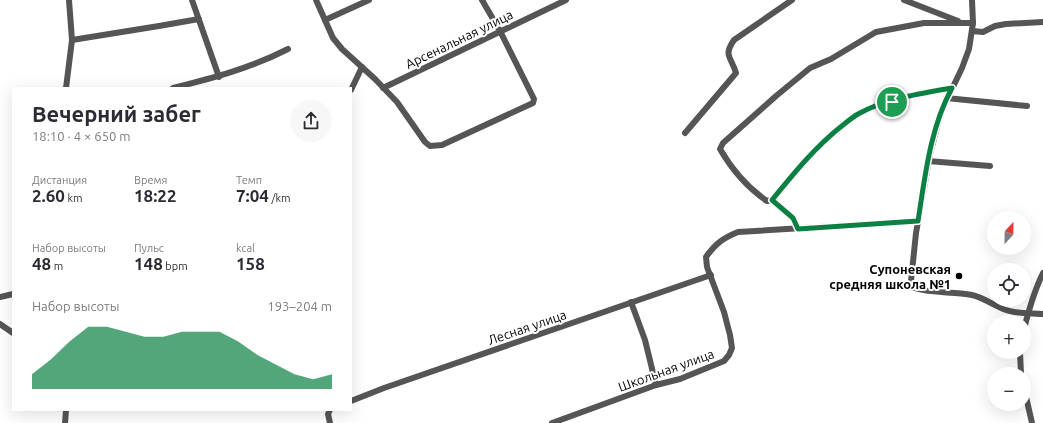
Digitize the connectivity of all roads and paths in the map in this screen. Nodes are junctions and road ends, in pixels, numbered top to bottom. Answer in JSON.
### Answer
{"nodes":[{"id":1,"x":69,"y":0,"type":"edge"},
{"id":2,"x":192,"y":0,"type":"edge"},
{"id":3,"x":316,"y":0,"type":"edge"},
{"id":4,"x":369,"y":0,"type":"edge"},
{"id":5,"x":482,"y":0,"type":"edge"},
{"id":6,"x":566,"y":0,"type":"edge"},
{"id":7,"x":792,"y":0,"type":"edge"},
{"id":8,"x":904,"y":0,"type":"edge"},
{"id":9,"x":972,"y":0,"type":"edge"},
{"id":10,"x":199,"y":19,"type":"junction"},
{"id":11,"x":325,"y":20,"type":"junction"},
{"id":12,"x":962,"y":22,"type":"junction"},
{"id":13,"x":1043,"y":22,"type":"edge"},
{"id":14,"x":972,"y":23,"type":"junction"},
{"id":15,"x":500,"y":31,"type":"junction"},
{"id":16,"x":972,"y":31,"type":"junction"},
{"id":17,"x":72,"y":40,"type":"junction"},
{"id":18,"x":288,"y":49,"type":"dead end"},
{"id":19,"x":362,"y":68,"type":"junction"},
{"id":20,"x":219,"y":77,"type":"junction"},
{"id":21,"x":66,"y":87,"type":"edge"},
{"id":22,"x":177,"y":87,"type":"edge"},
{"id":23,"x":352,"y":88,"type":"edge"},
{"id":24,"x":383,"y":88,"type":"junction"},
{"id":25,"x":952,"y":88,"type":"junction"},
{"id":26,"x":946,"y":98,"type":"junction"},
{"id":27,"x":1027,"y":106,"type":"dead end"},
{"id":28,"x":685,"y":133,"type":"dead end"},
{"id":29,"x":928,"y":161,"type":"junction"},
{"id":30,"x":990,"y":166,"type":"dead end"},
{"id":31,"x":772,"y":200,"type":"junction"},
{"id":32,"x":918,"y":221,"type":"junction"},
{"id":33,"x":798,"y":229,"type":"junction"},
{"id":34,"x":1043,"y":272,"type":"edge"},
{"id":35,"x":711,"y":275,"type":"junction"},
{"id":36,"x":12,"y":294,"type":"edge"},
{"id":37,"x":0,"y":297,"type":"edge"},
{"id":38,"x":631,"y":302,"type":"junction"},
{"id":39,"x":1028,"y":313,"type":"junction"},
{"id":40,"x":1043,"y":314,"type":"edge"},
{"id":41,"x":0,"y":324,"type":"edge"},
{"id":42,"x":12,"y":332,"type":"edge"},
{"id":43,"x":656,"y":385,"type":"junction"},
{"id":44,"x":352,"y":401,"type":"edge"},
{"id":45,"x":66,"y":411,"type":"edge"},
{"id":46,"x":330,"y":411,"type":"edge"},
{"id":47,"x":1029,"y":411,"type":"edge"},
{"id":48,"x":65,"y":423,"type":"edge"},
{"id":49,"x":330,"y":423,"type":"edge"},
{"id":50,"x":552,"y":423,"type":"edge"},
{"id":51,"x":1032,"y":423,"type":"edge"}],
"edges":[{"from":1,"to":17,"type":"street"},
{"from":2,"to":10,"type":"street"},
{"from":3,"to":11,"type":"street"},
{"from":4,"to":11,"type":"street"},
{"from":5,"to":15,"type":"street"},
{"from":6,"to":15,"type":"street","name":"Арсенальная улица"},
{"from":7,"to":28,"type":"street"},
{"from":8,"to":12,"type":"street"},
{"from":9,"to":14,"type":"street"},
{"from":10,"to":17,"type":"street"},
{"from":10,"to":20,"type":"street"},
{"from":11,"to":19,"type":"street"},
{"from":12,"to":14,"type":"street"},
{"from":12,"to":31,"type":"street"},
{"from":13,"to":16,"type":"street"},
{"from":14,"to":16,"type":"street"},
{"from":15,"to":24,"type":"street","name":"Арсенальная улица"},
{"from":15,"to":24,"type":"street"},
{"from":16,"to":25,"type":"street"},
{"from":17,"to":21,"type":"street"},
{"from":18,"to":20,"type":"street"},
{"from":19,"to":23,"type":"street"},
{"from":19,"to":24,"type":"street"},
{"from":20,"to":22,"type":"street"},
{"from":25,"to":26,"type":"street"},
{"from":25,"to":31,"type":"street"},
{"from":26,"to":27,"type":"street"},
{"from":26,"to":29,"type":"street"},
{"from":29,"to":30,"type":"street"},
{"from":29,"to":32,"type":"street"},
{"from":31,"to":33,"type":"street"},
{"from":32,"to":33,"type":"street","name":"Школьная улица"},
{"from":32,"to":39,"type":"street"},
{"from":33,"to":35,"type":"street","name":"Школьная улица"},
{"from":34,"to":39,"type":"street"},
{"from":35,"to":38,"type":"street","name":"Лесная улица"},
{"from":35,"to":43,"type":"street","name":"Школьная улица"},
{"from":36,"to":37,"type":"street"},
{"from":38,"to":43,"type":"street"},
{"from":38,"to":44,"type":"street","name":"Лесная улица"},
{"from":39,"to":40,"type":"street"},
{"from":41,"to":42,"type":"street"},
{"from":43,"to":50,"type":"street","name":"Школьная улица"},
{"from":45,"to":48,"type":"street"},
{"from":46,"to":49,"type":"street"},
{"from":47,"to":51,"type":"street"}]}
